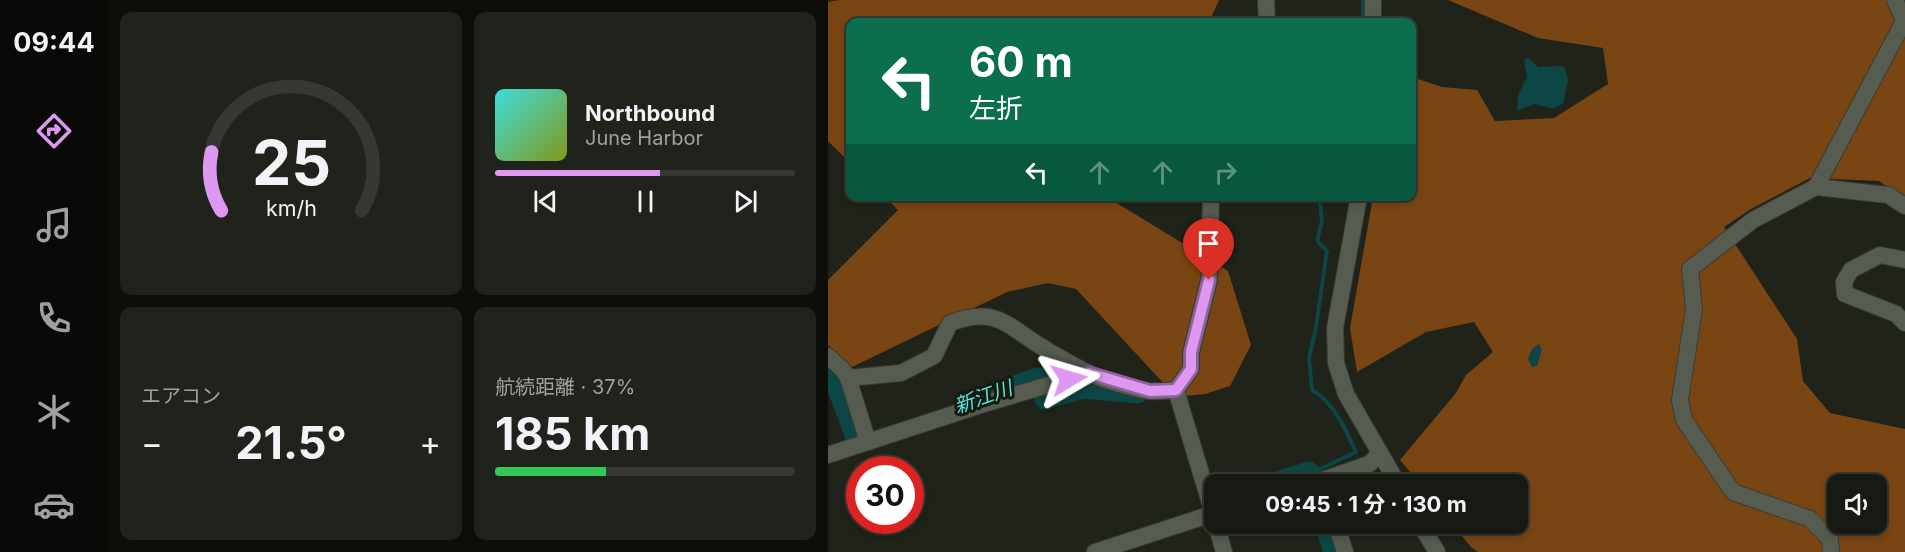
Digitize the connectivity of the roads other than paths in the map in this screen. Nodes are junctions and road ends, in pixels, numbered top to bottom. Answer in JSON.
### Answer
{"nodes":[{"id":1,"x":1266,"y":0,"type":"edge"},
{"id":2,"x":1373,"y":0,"type":"edge"},
{"id":3,"x":1895,"y":0,"type":"edge"},
{"id":4,"x":1268,"y":18,"type":"edge"},
{"id":5,"x":1373,"y":18,"type":"edge"},
{"id":6,"x":1816,"y":187,"type":"junction"},
{"id":7,"x":1211,"y":201,"type":"edge"},
{"id":8,"x":1358,"y":201,"type":"edge"},
{"id":9,"x":1905,"y":206,"type":"edge"},
{"id":10,"x":1905,"y":260,"type":"edge"},
{"id":11,"x":1905,"y":323,"type":"edge"},
{"id":12,"x":828,"y":356,"type":"edge"},
{"id":13,"x":1089,"y":373,"type":"junction"},
{"id":14,"x":848,"y":378,"type":"junction"},
{"id":15,"x":1176,"y":390,"type":"junction"},
{"id":16,"x":868,"y":442,"type":"junction"},
{"id":17,"x":1380,"y":454,"type":"junction"},
{"id":18,"x":828,"y":455,"type":"edge"},
{"id":19,"x":1342,"y":474,"type":"edge"},
{"id":20,"x":1392,"y":474,"type":"edge"},
{"id":21,"x":1204,"y":481,"type":"edge"},
{"id":22,"x":1204,"y":517,"type":"edge"},
{"id":23,"x":1219,"y":534,"type":"edge"},
{"id":24,"x":1339,"y":534,"type":"edge"},
{"id":25,"x":1426,"y":534,"type":"edge"},
{"id":26,"x":1095,"y":552,"type":"edge"},
{"id":27,"x":1224,"y":552,"type":"edge"},
{"id":28,"x":1345,"y":552,"type":"edge"},
{"id":29,"x":1437,"y":552,"type":"edge"},
{"id":30,"x":1831,"y":552,"type":"edge"}],
"edges":[{"from":1,"to":4,"type":"street"},
{"from":2,"to":5,"type":"street"},
{"from":3,"to":6,"type":"street"},
{"from":6,"to":9,"type":"street"},
{"from":6,"to":30,"type":"street"},
{"from":7,"to":15,"type":"street"},
{"from":8,"to":17,"type":"street"},
{"from":10,"to":11,"type":"street"},
{"from":12,"to":14,"type":"street"},
{"from":13,"to":14,"type":"street"},
{"from":13,"to":15,"type":"street"},
{"from":13,"to":16,"type":"street"},
{"from":14,"to":16,"type":"street"},
{"from":15,"to":21,"type":"street"},
{"from":16,"to":18,"type":"street"},
{"from":17,"to":19,"type":"street"},
{"from":17,"to":20,"type":"street"},
{"from":22,"to":26,"type":"street"},
{"from":23,"to":27,"type":"street"},
{"from":24,"to":28,"type":"street"},
{"from":25,"to":29,"type":"street"}]}
